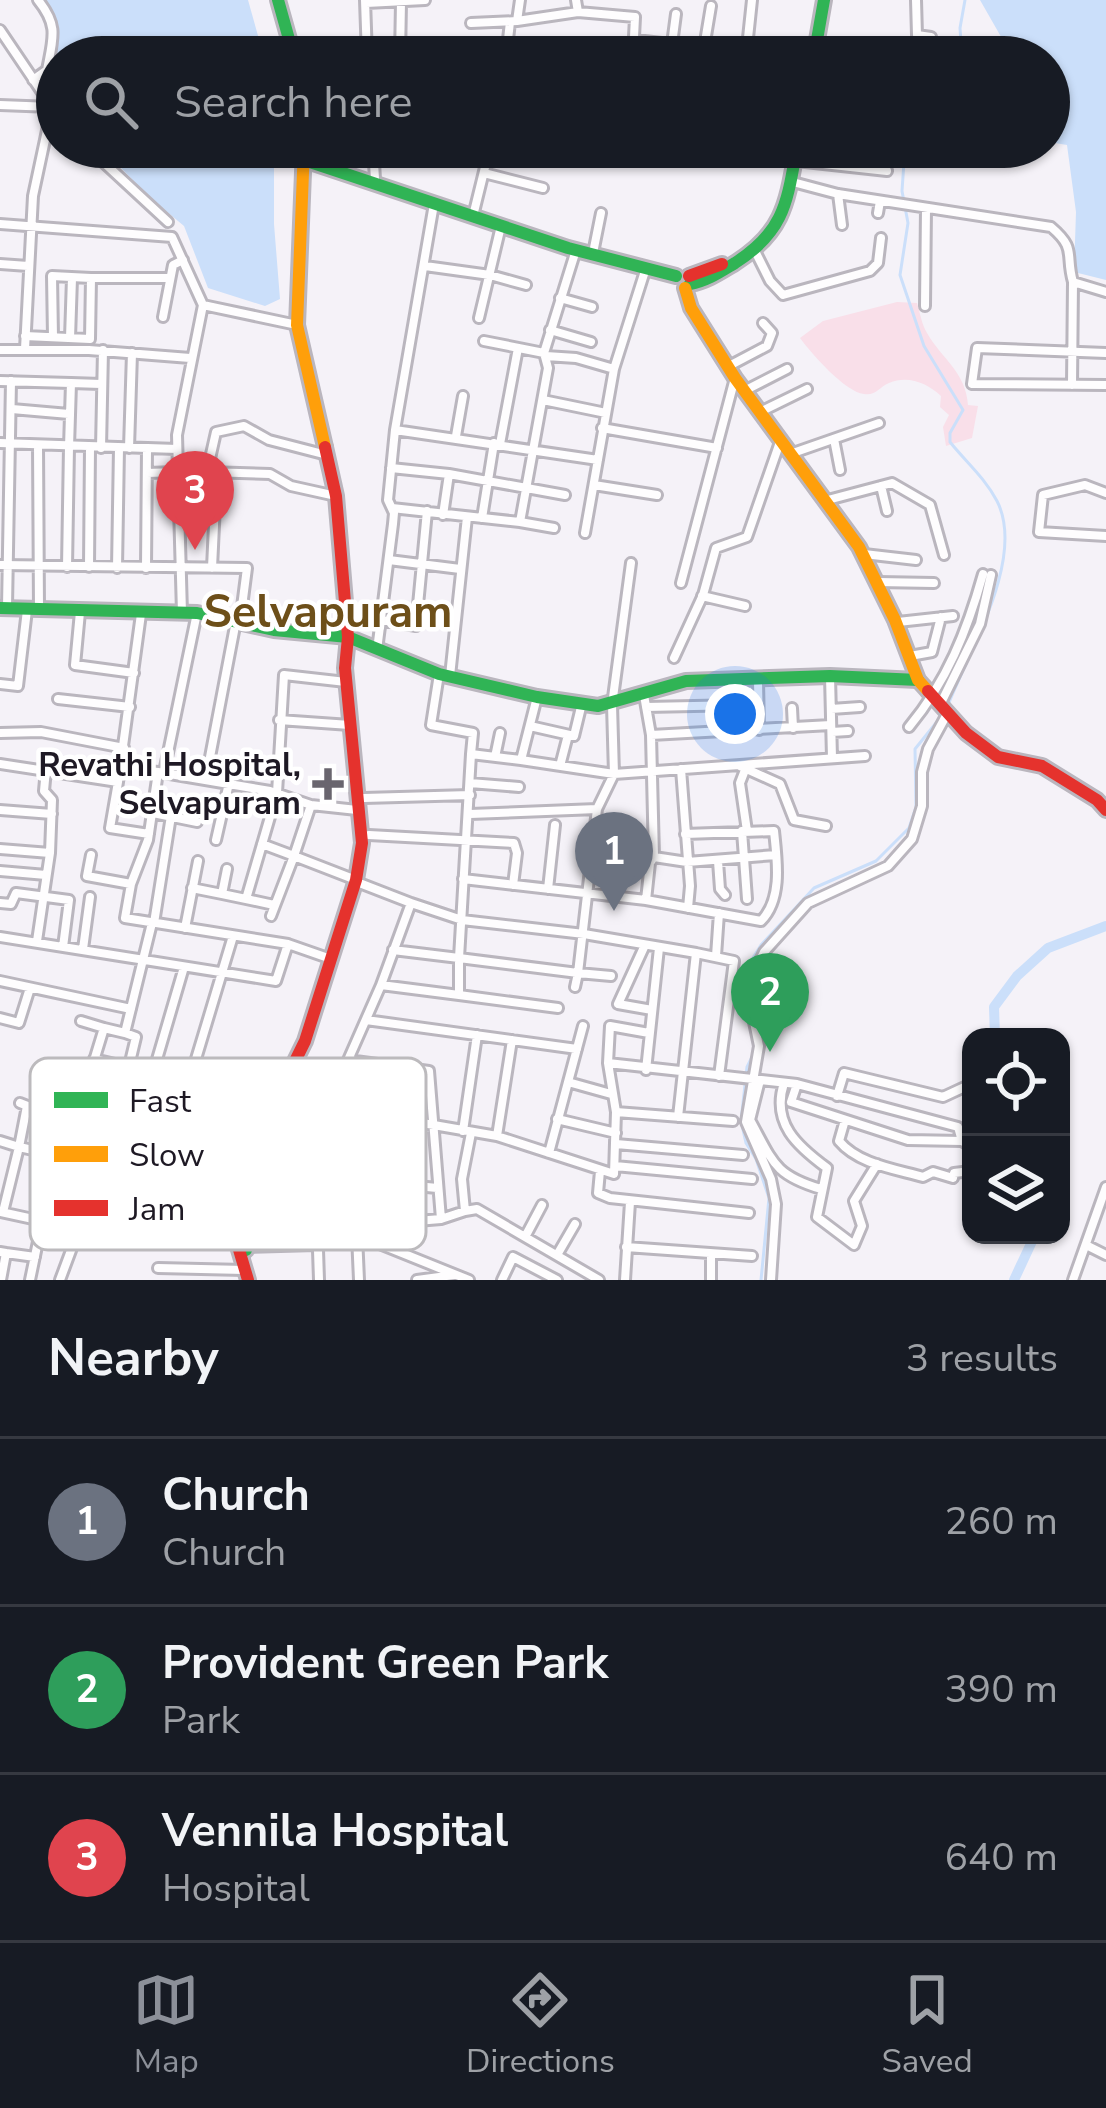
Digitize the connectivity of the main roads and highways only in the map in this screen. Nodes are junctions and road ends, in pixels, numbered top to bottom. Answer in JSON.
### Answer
{"nodes":[{"id":1,"x":278,"y":0,"type":"edge"},
{"id":2,"x":821,"y":0,"type":"edge"},
{"id":3,"x":288,"y":36,"type":"edge"},
{"id":4,"x":815,"y":36,"type":"edge"},
{"id":5,"x":303,"y":168,"type":"edge"},
{"id":6,"x":344,"y":168,"type":"edge"},
{"id":7,"x":791,"y":168,"type":"edge"},
{"id":8,"x":789,"y":180,"type":"junction"},
{"id":9,"x":683,"y":281,"type":"junction"},
{"id":10,"x":3,"y":608,"type":"edge"},
{"id":11,"x":353,"y":640,"type":"junction"},
{"id":12,"x":918,"y":680,"type":"junction"},
{"id":13,"x":361,"y":804,"type":"junction"},
{"id":14,"x":1106,"y":810,"type":"edge"},
{"id":15,"x":359,"y":882,"type":"junction"},
{"id":16,"x":299,"y":1058,"type":"edge"},
{"id":17,"x":305,"y":1058,"type":"edge"}],
"edges":[{"from":1,"to":3,"type":"main road"},
{"from":2,"to":4,"type":"main road"},
{"from":5,"to":11,"type":"main road"},
{"from":6,"to":9,"type":"main road"},
{"from":7,"to":8,"type":"main road"},
{"from":8,"to":9,"type":"main road"},
{"from":8,"to":9,"type":"main road"},
{"from":9,"to":12,"type":"main road"},
{"from":10,"to":11,"type":"main road"},
{"from":11,"to":12,"type":"main road"},
{"from":11,"to":13,"type":"main road"},
{"from":12,"to":14,"type":"main road"},
{"from":13,"to":15,"type":"main road"},
{"from":13,"to":15,"type":"main road"},
{"from":15,"to":16,"type":"main road"},
{"from":15,"to":17,"type":"main road"}]}
